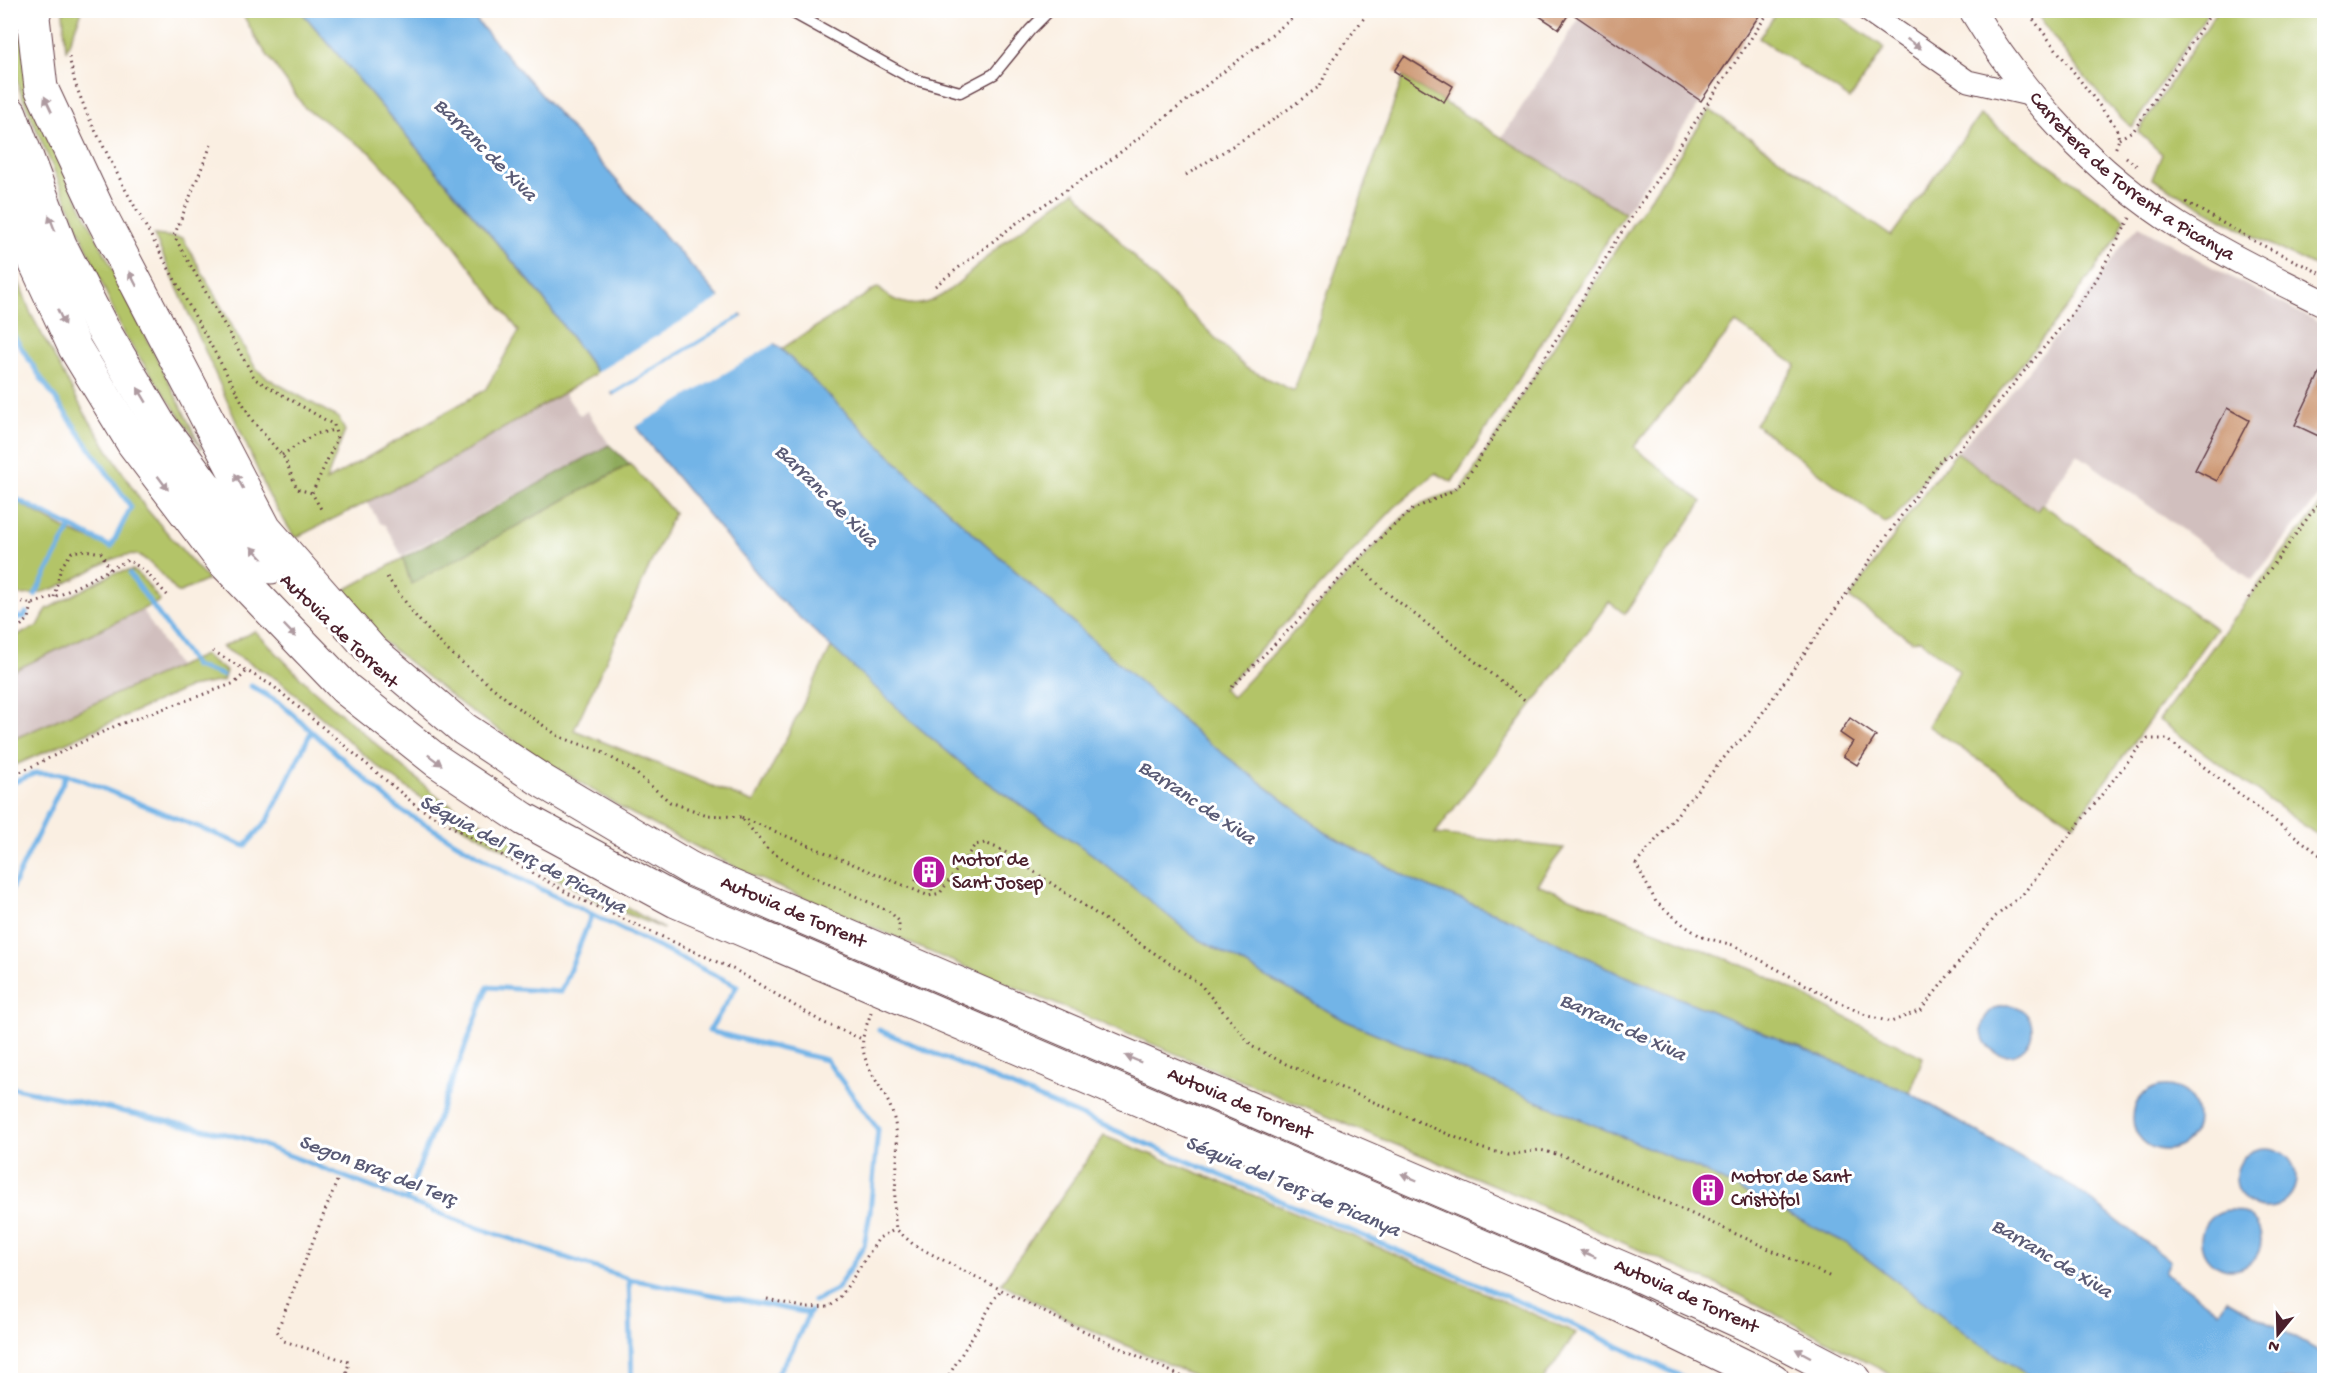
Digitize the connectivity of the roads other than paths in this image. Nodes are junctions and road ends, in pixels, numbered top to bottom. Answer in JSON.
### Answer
{"nodes":[{"id":1,"x":34,"y":10,"type":"edge"},
{"id":2,"x":788,"y":10,"type":"edge"},
{"id":3,"x":1866,"y":10,"type":"edge"},
{"id":4,"x":1972,"y":10,"type":"edge"},
{"id":5,"x":1047,"y":11,"type":"edge"},
{"id":6,"x":2033,"y":96,"type":"junction"},
{"id":7,"x":10,"y":113,"type":"edge"},
{"id":8,"x":10,"y":187,"type":"edge"},
{"id":9,"x":10,"y":218,"type":"edge"},
{"id":10,"x":36,"y":264,"type":"junction"},
{"id":11,"x":2325,"y":303,"type":"edge"},
{"id":12,"x":691,"y":869,"type":"junction"},
{"id":13,"x":1773,"y":1380,"type":"edge"},
{"id":14,"x":1855,"y":1380,"type":"edge"}],
"edges":[{"from":12,"to":1,"type":"highway","one_way":true},
{"from":2,"to":5,"type":"lane"},
{"from":3,"to":6,"type":"street","one_way":true},
{"from":4,"to":6,"type":"street","name":"Carretera de Torrent a Picanya"},
{"from":6,"to":11,"type":"street","name":"Carretera de Torrent a Picanya"},
{"from":12,"to":7,"type":"highway","name":"Autovia de Torrent","one_way":true},
{"from":8,"to":10,"type":"highway"},
{"from":9,"to":10,"type":"highway"},
{"from":10,"to":13,"type":"highway","name":"Autovia de Torrent","one_way":true},
{"from":14,"to":12,"type":"highway","name":"Autovia de Torrent","one_way":true}]}
